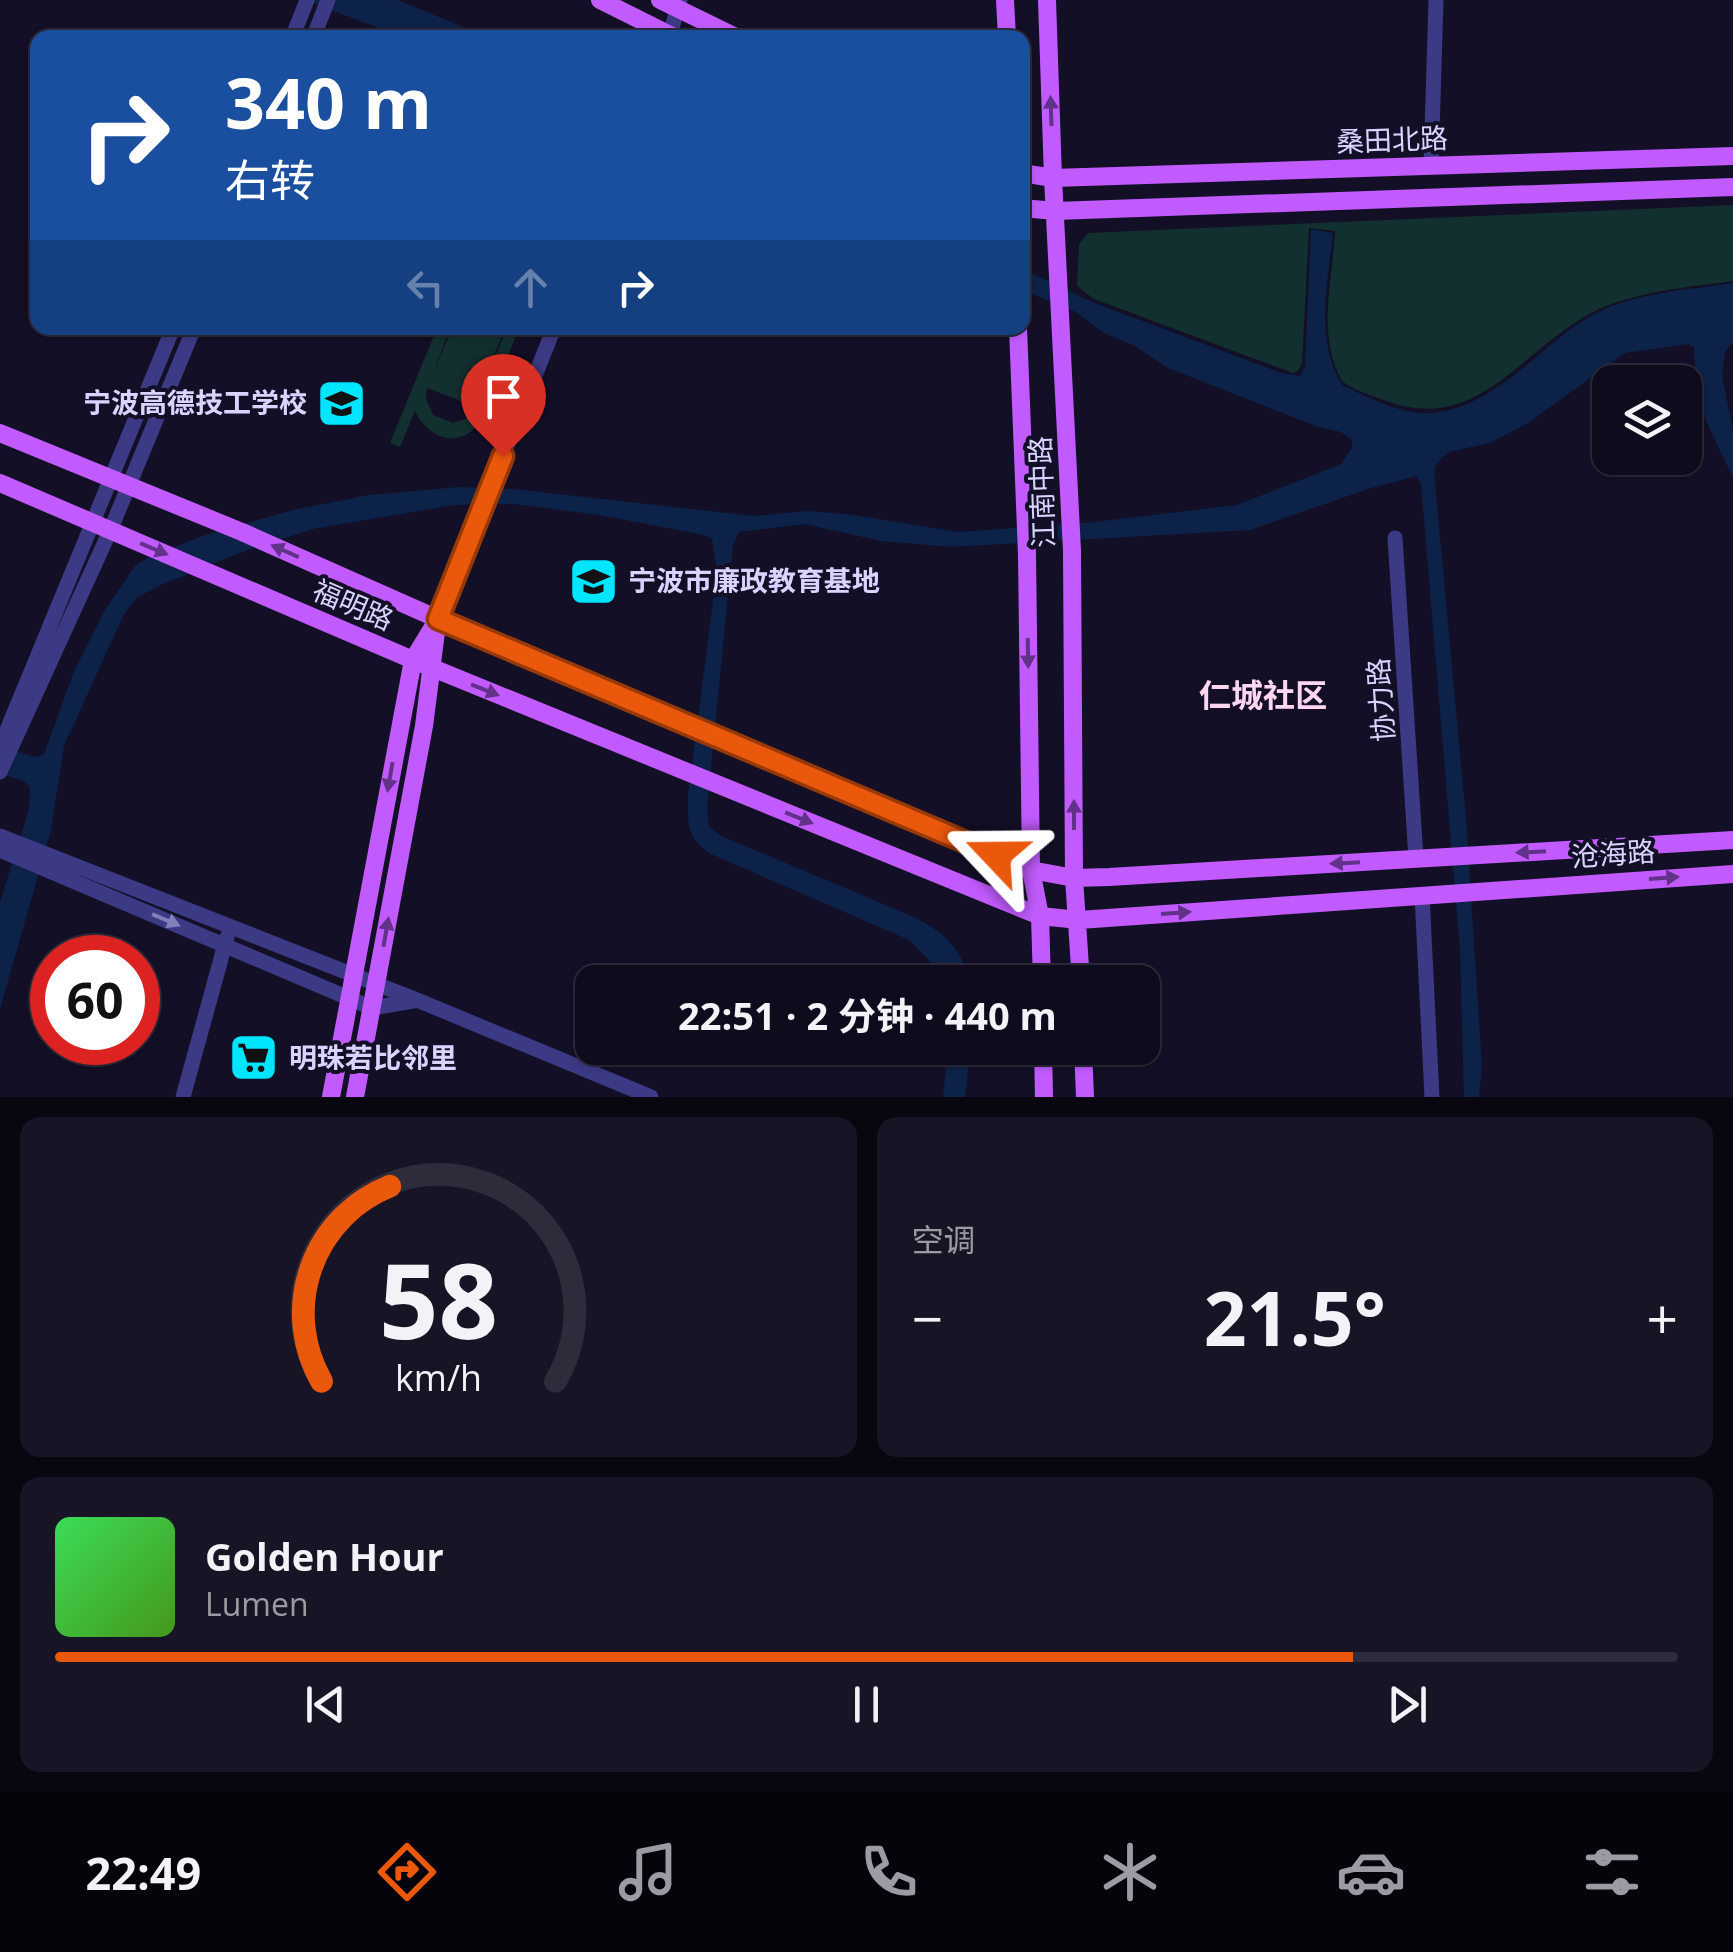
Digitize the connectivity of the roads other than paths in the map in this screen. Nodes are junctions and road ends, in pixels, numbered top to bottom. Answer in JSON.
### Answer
{"nodes":[{"id":1,"x":328,"y":0,"type":"edge"},
{"id":2,"x":600,"y":0,"type":"edge"},
{"id":3,"x":660,"y":0,"type":"edge"},
{"id":4,"x":1005,"y":0,"type":"edge"},
{"id":5,"x":1047,"y":0,"type":"edge"},
{"id":6,"x":1436,"y":0,"type":"edge"},
{"id":7,"x":679,"y":4,"type":"edge"},
{"id":8,"x":304,"y":6,"type":"edge"},
{"id":9,"x":295,"y":30,"type":"edge"},
{"id":10,"x":316,"y":30,"type":"edge"},
{"id":11,"x":660,"y":30,"type":"edge"},
{"id":12,"x":673,"y":30,"type":"edge"},
{"id":13,"x":724,"y":30,"type":"edge"},
{"id":14,"x":1007,"y":30,"type":"edge"},
{"id":15,"x":1733,"y":156,"type":"edge"},
{"id":16,"x":1431,"y":166,"type":"junction"},
{"id":17,"x":1030,"y":174,"type":"edge"},
{"id":18,"x":1053,"y":178,"type":"junction"},
{"id":19,"x":1733,"y":187,"type":"edge"},
{"id":20,"x":1030,"y":209,"type":"edge"},
{"id":21,"x":1055,"y":211,"type":"junction"},
{"id":22,"x":171,"y":335,"type":"edge"},
{"id":23,"x":191,"y":335,"type":"edge"},
{"id":24,"x":551,"y":335,"type":"edge"},
{"id":25,"x":1018,"y":335,"type":"edge"},
{"id":26,"x":0,"y":434,"type":"edge"},
{"id":27,"x":120,"y":482,"type":"junction"},
{"id":28,"x":0,"y":483,"type":"edge"},
{"id":29,"x":102,"y":527,"type":"junction"},
{"id":30,"x":1395,"y":538,"type":"dead end"},
{"id":31,"x":438,"y":619,"type":"junction"},
{"id":32,"x":414,"y":660,"type":"junction"},
{"id":33,"x":433,"y":668,"type":"junction"},
{"id":34,"x":13,"y":731,"type":"junction"},
{"id":35,"x":0,"y":748,"type":"edge"},
{"id":36,"x":0,"y":772,"type":"edge"},
{"id":37,"x":0,"y":836,"type":"edge"},
{"id":38,"x":1733,"y":840,"type":"edge"},
{"id":39,"x":0,"y":850,"type":"edge"},
{"id":40,"x":1416,"y":858,"type":"junction"},
{"id":41,"x":45,"y":862,"type":"junction"},
{"id":42,"x":1031,"y":870,"type":"junction"},
{"id":43,"x":1733,"y":874,"type":"edge"},
{"id":44,"x":1074,"y":878,"type":"junction"},
{"id":45,"x":1422,"y":896,"type":"junction"},
{"id":46,"x":1040,"y":916,"type":"junction"},
{"id":47,"x":1078,"y":920,"type":"junction"},
{"id":48,"x":229,"y":929,"type":"junction"},
{"id":49,"x":225,"y":946,"type":"junction"},
{"id":50,"x":1041,"y":965,"type":"edge"},
{"id":51,"x":1080,"y":965,"type":"edge"},
{"id":52,"x":353,"y":978,"type":"junction"},
{"id":53,"x":376,"y":986,"type":"junction"},
{"id":54,"x":349,"y":998,"type":"junction"},
{"id":55,"x":417,"y":1000,"type":"junction"},
{"id":56,"x":372,"y":1008,"type":"junction"},
{"id":57,"x":1043,"y":1065,"type":"edge"},
{"id":58,"x":1084,"y":1065,"type":"edge"},
{"id":59,"x":183,"y":1097,"type":"edge"},
{"id":60,"x":331,"y":1097,"type":"edge"},
{"id":61,"x":355,"y":1097,"type":"edge"},
{"id":62,"x":651,"y":1097,"type":"edge"},
{"id":63,"x":1044,"y":1097,"type":"edge"},
{"id":64,"x":1085,"y":1097,"type":"edge"},
{"id":65,"x":1432,"y":1097,"type":"edge"}],
"edges":[{"from":1,"to":10,"type":"street"},
{"from":2,"to":11,"type":"main road"},
{"from":3,"to":7,"type":"main road"},
{"from":4,"to":14,"type":"main road"},
{"from":18,"to":5,"type":"main road","name":"江南中路","one_way":true},
{"from":6,"to":16,"type":"street"},
{"from":7,"to":12,"type":"street"},
{"from":7,"to":13,"type":"main road"},
{"from":8,"to":9,"type":"street"},
{"from":15,"to":16,"type":"main road","name":"桑田北路"},
{"from":16,"to":18,"type":"main road","name":"桑田北路"},
{"from":17,"to":18,"type":"main road","name":"桑田北路"},
{"from":18,"to":21,"type":"main road","name":"江南中路"},
{"from":19,"to":21,"type":"main road"},
{"from":20,"to":21,"type":"main road"},
{"from":44,"to":21,"type":"main road","name":"江南中路","one_way":true},
{"from":22,"to":27,"type":"street"},
{"from":23,"to":27,"type":"street"},
{"from":24,"to":31,"type":"street"},
{"from":25,"to":42,"type":"main road","name":"江南中路","one_way":true},
{"from":26,"to":27,"type":"main road","name":"福明路"},
{"from":27,"to":29,"type":"street"},
{"from":31,"to":27,"type":"main road","name":"福明路","one_way":true},
{"from":28,"to":29,"type":"main road","name":"福明路"},
{"from":29,"to":32,"type":"main road","name":"福明路","one_way":true},
{"from":29,"to":34,"type":"street"},
{"from":30,"to":40,"type":"street","name":"协力路"},
{"from":31,"to":32,"type":"main road"},
{"from":31,"to":33,"type":"main road"},
{"from":31,"to":42,"type":"main road","name":"福明路"},
{"from":32,"to":33,"type":"main road","name":"福明路"},
{"from":32,"to":52,"type":"main road","one_way":true},
{"from":33,"to":46,"type":"main road","name":"福明路","one_way":true},
{"from":53,"to":33,"type":"main road","one_way":true},
{"from":34,"to":35,"type":"street"},
{"from":34,"to":36,"type":"street"},
{"from":37,"to":41,"type":"street"},
{"from":38,"to":40,"type":"main road","name":"福明路","one_way":true},
{"from":39,"to":41,"type":"street"},
{"from":40,"to":44,"type":"main road","name":"福明路","one_way":true},
{"from":41,"to":48,"type":"street"},
{"from":41,"to":49,"type":"street","one_way":true},
{"from":42,"to":44,"type":"main road","name":"福明路"},
{"from":42,"to":46,"type":"main road","name":"江南中路"},
{"from":45,"to":43,"type":"main road","name":"沧海路","one_way":true},
{"from":44,"to":47,"type":"main road","name":"江南中路"},
{"from":47,"to":45,"type":"main road","name":"福明路","one_way":true},
{"from":45,"to":65,"type":"street"},
{"from":46,"to":47,"type":"main road","name":"福明路"},
{"from":46,"to":50,"type":"main road","name":"江南中路"},
{"from":47,"to":51,"type":"main road","name":"江南中路"},
{"from":48,"to":49,"type":"street"},
{"from":48,"to":52,"type":"street"},
{"from":49,"to":54,"type":"street"},
{"from":49,"to":59,"type":"street"},
{"from":52,"to":53,"type":"street"},
{"from":52,"to":54,"type":"main road"},
{"from":53,"to":55,"type":"street"},
{"from":53,"to":56,"type":"main road"},
{"from":54,"to":56,"type":"street"},
{"from":54,"to":60,"type":"main road"},
{"from":55,"to":56,"type":"street"},
{"from":55,"to":62,"type":"street"},
{"from":56,"to":61,"type":"main road"},
{"from":57,"to":63,"type":"main road"},
{"from":58,"to":64,"type":"main road"}]}
